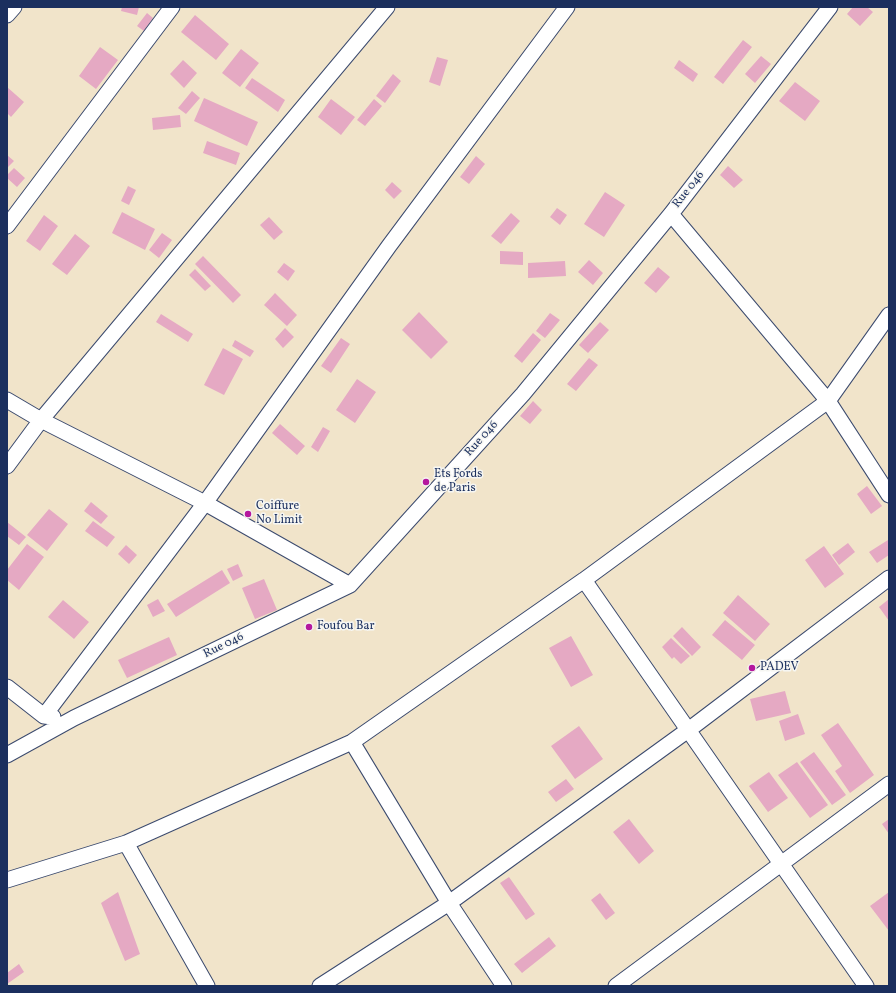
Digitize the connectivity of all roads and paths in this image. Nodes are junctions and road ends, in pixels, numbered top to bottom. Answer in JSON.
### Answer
{"nodes":[{"id":1,"x":14,"y":7,"type":"edge"},
{"id":2,"x":172,"y":7,"type":"edge"},
{"id":3,"x":387,"y":7,"type":"edge"},
{"id":4,"x":566,"y":7,"type":"edge"},
{"id":5,"x":830,"y":7,"type":"edge"},
{"id":6,"x":7,"y":15,"type":"edge"},
{"id":7,"x":670,"y":214,"type":"junction"},
{"id":8,"x":7,"y":226,"type":"edge"},
{"id":9,"x":889,"y":315,"type":"edge"},
{"id":10,"x":7,"y":400,"type":"edge"},
{"id":11,"x":828,"y":401,"type":"junction"},
{"id":12,"x":41,"y":420,"type":"junction"},
{"id":13,"x":7,"y":466,"type":"edge"},
{"id":14,"x":889,"y":495,"type":"edge"},
{"id":15,"x":205,"y":503,"type":"junction"},
{"id":16,"x":889,"y":578,"type":"edge"},
{"id":17,"x":584,"y":580,"type":"junction"},
{"id":18,"x":350,"y":585,"type":"junction"},
{"id":19,"x":7,"y":687,"type":"edge"},
{"id":20,"x":44,"y":716,"type":"junction"},
{"id":21,"x":74,"y":718,"type":"junction"},
{"id":22,"x":688,"y":730,"type":"junction"},
{"id":23,"x":352,"y":742,"type":"junction"},
{"id":24,"x":7,"y":754,"type":"edge"},
{"id":25,"x":889,"y":784,"type":"edge"},
{"id":26,"x":126,"y":843,"type":"junction"},
{"id":27,"x":782,"y":864,"type":"junction"},
{"id":28,"x":7,"y":880,"type":"edge"},
{"id":29,"x":449,"y":903,"type":"junction"},
{"id":30,"x":207,"y":986,"type":"edge"},
{"id":31,"x":320,"y":986,"type":"edge"},
{"id":32,"x":504,"y":986,"type":"edge"},
{"id":33,"x":616,"y":986,"type":"edge"},
{"id":34,"x":866,"y":986,"type":"edge"}],
"edges":[{"from":1,"to":6,"type":"street"},
{"from":2,"to":8,"type":"street"},
{"from":3,"to":12,"type":"street"},
{"from":4,"to":15,"type":"street"},
{"from":5,"to":7,"type":"street","name":"Rue 046","number":"Rue 046"},
{"from":7,"to":11,"type":"street"},
{"from":7,"to":18,"type":"street","name":"Rue 046","number":"Rue 046"},
{"from":9,"to":11,"type":"street"},
{"from":10,"to":12,"type":"street"},
{"from":11,"to":14,"type":"street"},
{"from":11,"to":17,"type":"street"},
{"from":12,"to":13,"type":"street"},
{"from":12,"to":15,"type":"street"},
{"from":15,"to":18,"type":"street"},
{"from":15,"to":20,"type":"street"},
{"from":16,"to":22,"type":"street"},
{"from":17,"to":22,"type":"street"},
{"from":17,"to":23,"type":"street"},
{"from":18,"to":21,"type":"street","name":"Rue 046"},
{"from":19,"to":20,"type":"street"},
{"from":20,"to":21,"type":"street"},
{"from":21,"to":24,"type":"street","name":"Rue 046"},
{"from":22,"to":27,"type":"street"},
{"from":22,"to":29,"type":"street"},
{"from":23,"to":26,"type":"street"},
{"from":23,"to":29,"type":"street"},
{"from":25,"to":27,"type":"street"},
{"from":26,"to":28,"type":"street"},
{"from":26,"to":30,"type":"street"},
{"from":27,"to":33,"type":"street"},
{"from":27,"to":34,"type":"street"},
{"from":29,"to":31,"type":"street"},
{"from":29,"to":32,"type":"street"}]}
